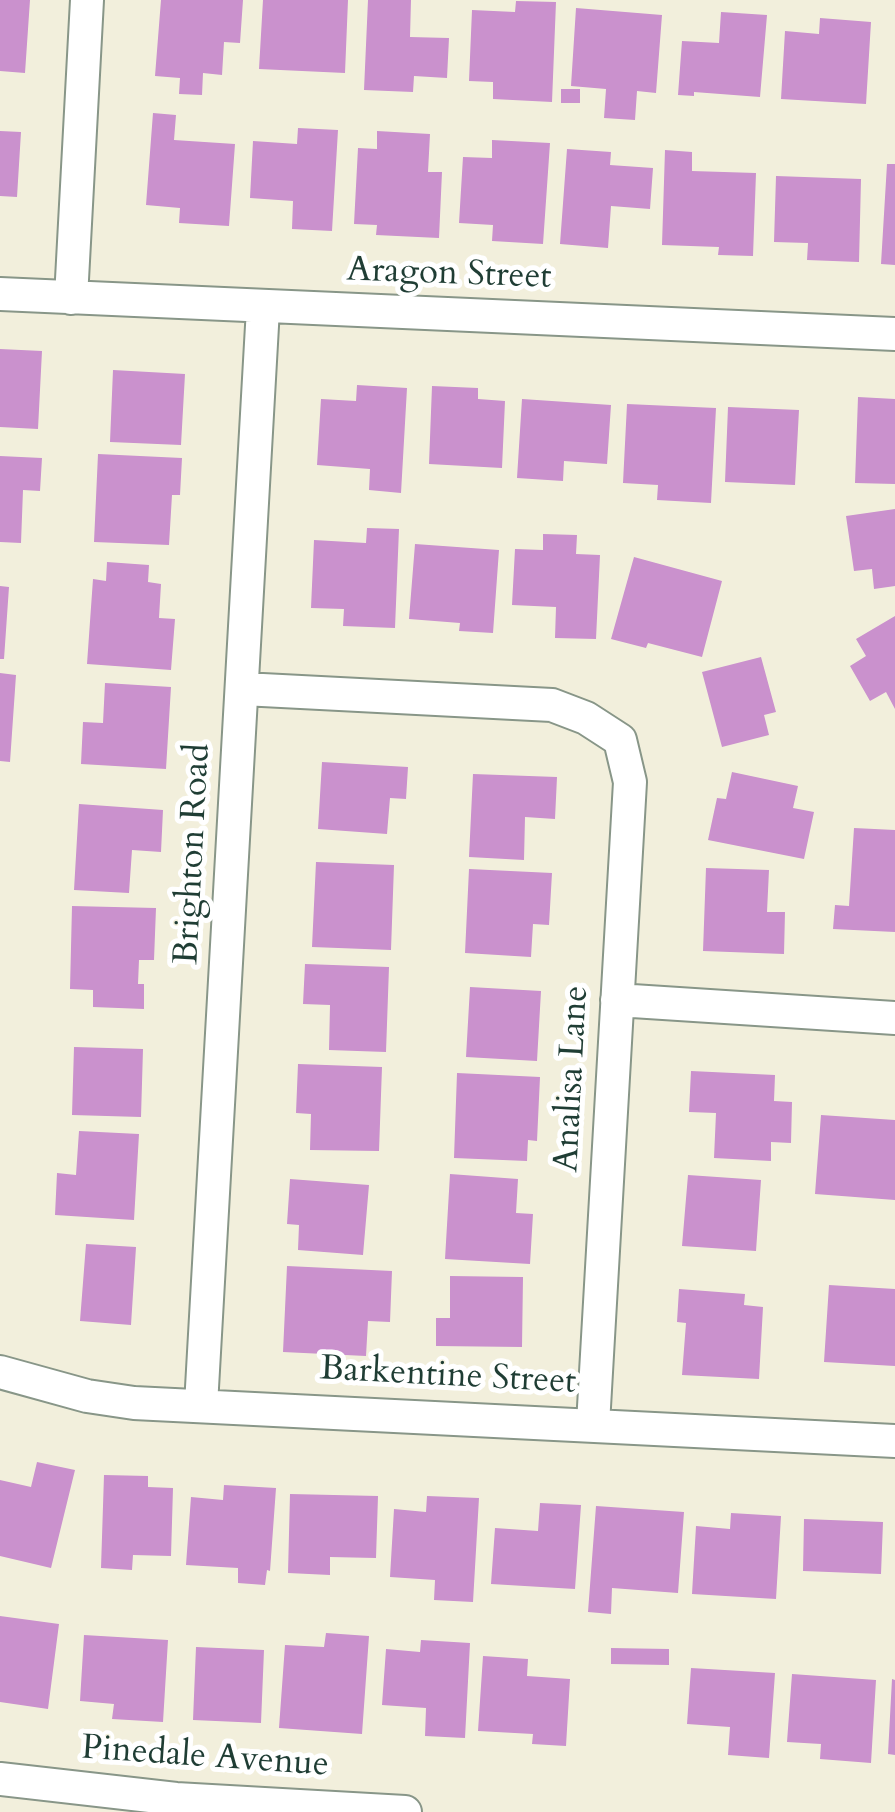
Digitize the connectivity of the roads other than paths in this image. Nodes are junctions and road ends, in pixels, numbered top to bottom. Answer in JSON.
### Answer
{"nodes":[{"id":1,"x":87,"y":0,"type":"edge"},
{"id":2,"x":0,"y":294,"type":"edge"},
{"id":3,"x":72,"y":298,"type":"junction"},
{"id":4,"x":262,"y":308,"type":"junction"},
{"id":5,"x":895,"y":334,"type":"edge"},
{"id":6,"x":244,"y":689,"type":"junction"},
{"id":7,"x":617,"y":1000,"type":"junction"},
{"id":8,"x":895,"y":1018,"type":"edge"},
{"id":9,"x":0,"y":1372,"type":"edge"},
{"id":10,"x":201,"y":1405,"type":"junction"},
{"id":11,"x":593,"y":1424,"type":"junction"},
{"id":12,"x":895,"y":1441,"type":"edge"},
{"id":13,"x":0,"y":1779,"type":"edge"},
{"id":14,"x":176,"y":1806,"type":"edge"},
{"id":15,"x":405,"y":1812,"type":"edge"}],
"edges":[{"from":1,"to":3,"type":"street"},
{"from":2,"to":3,"type":"street","name":"Aragon Street"},
{"from":3,"to":4,"type":"street","name":"Aragon Street"},
{"from":4,"to":5,"type":"street","name":"Aragon Street"},
{"from":4,"to":6,"type":"street","name":"Brighton Road"},
{"from":6,"to":7,"type":"street","name":"Analisa Lane"},
{"from":6,"to":10,"type":"street","name":"Brighton Road"},
{"from":7,"to":8,"type":"street"},
{"from":7,"to":11,"type":"street","name":"Analisa Lane"},
{"from":9,"to":10,"type":"street","name":"Barkentine Street"},
{"from":10,"to":11,"type":"street","name":"Barkentine Street"},
{"from":11,"to":12,"type":"street","name":"Barkentine Street"},
{"from":13,"to":14,"type":"street","name":"Pinedale Avenue"},
{"from":14,"to":15,"type":"street","name":"Pinedale Avenue"}]}
